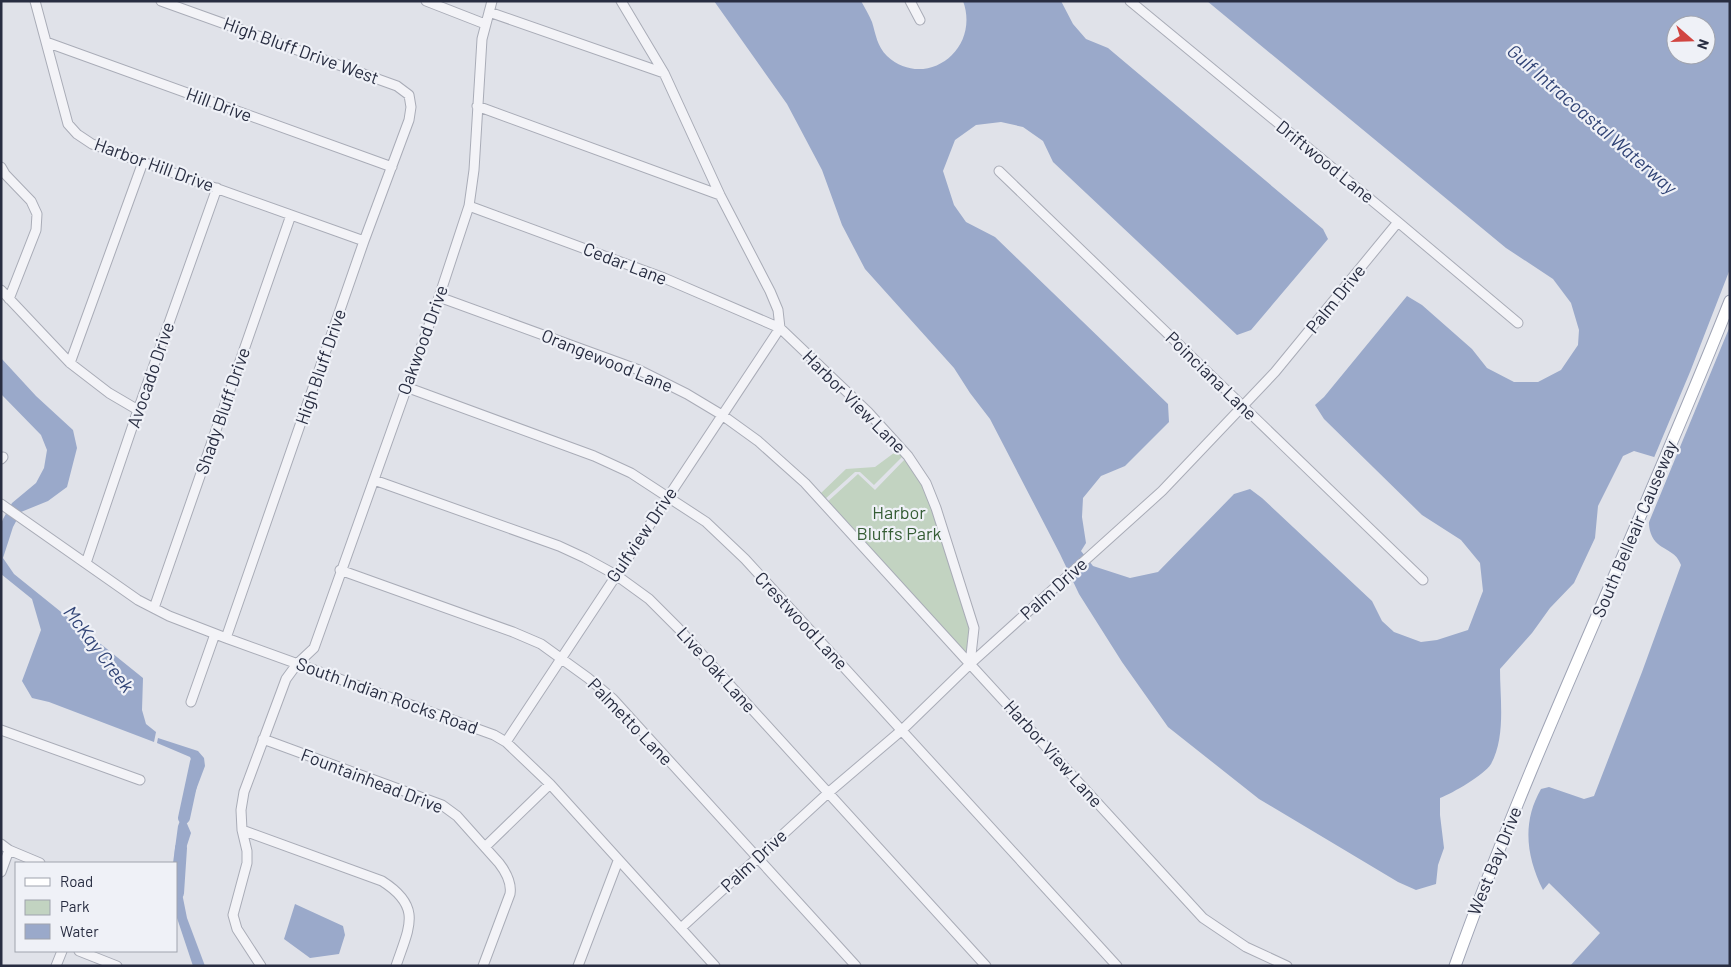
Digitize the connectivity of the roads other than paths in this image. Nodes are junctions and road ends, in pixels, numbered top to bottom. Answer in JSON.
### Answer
{"nodes":[{"id":1,"x":35,"y":1,"type":"edge"},
{"id":2,"x":161,"y":1,"type":"edge"},
{"id":3,"x":426,"y":1,"type":"edge"},
{"id":4,"x":492,"y":1,"type":"edge"},
{"id":5,"x":621,"y":1,"type":"edge"},
{"id":6,"x":910,"y":1,"type":"edge"},
{"id":7,"x":1130,"y":1,"type":"edge"},
{"id":8,"x":489,"y":12,"type":"junction"},
{"id":9,"x":920,"y":20,"type":"dead end"},
{"id":10,"x":486,"y":24,"type":"junction"},
{"id":11,"x":46,"y":42,"type":"junction"},
{"id":12,"x":664,"y":73,"type":"junction"},
{"id":13,"x":409,"y":95,"type":"joint"},
{"id":14,"x":477,"y":106,"type":"junction"},
{"id":15,"x":144,"y":162,"type":"junction"},
{"id":16,"x":1,"y":167,"type":"edge"},
{"id":17,"x":392,"y":167,"type":"junction"},
{"id":18,"x":999,"y":171,"type":"dead end"},
{"id":19,"x":217,"y":188,"type":"junction"},
{"id":20,"x":720,"y":195,"type":"junction"},
{"id":21,"x":469,"y":206,"type":"junction"},
{"id":22,"x":291,"y":215,"type":"junction"},
{"id":23,"x":1398,"y":222,"type":"junction"},
{"id":24,"x":364,"y":241,"type":"junction"},
{"id":25,"x":1,"y":290,"type":"edge"},
{"id":26,"x":439,"y":297,"type":"junction"},
{"id":27,"x":10,"y":299,"type":"junction"},
{"id":28,"x":1730,"y":301,"type":"edge"},
{"id":29,"x":1518,"y":324,"type":"dead end"},
{"id":30,"x":780,"y":328,"type":"junction"},
{"id":31,"x":70,"y":363,"type":"junction"},
{"id":32,"x":406,"y":387,"type":"junction"},
{"id":33,"x":1243,"y":406,"type":"junction"},
{"id":34,"x":138,"y":410,"type":"junction"},
{"id":35,"x":722,"y":415,"type":"junction"},
{"id":36,"x":374,"y":480,"type":"junction"},
{"id":37,"x":668,"y":496,"type":"junction"},
{"id":38,"x":4,"y":506,"type":"edge"},
{"id":39,"x":86,"y":564,"type":"junction"},
{"id":40,"x":340,"y":570,"type":"junction"},
{"id":41,"x":616,"y":575,"type":"junction"},
{"id":42,"x":1423,"y":580,"type":"dead end"},
{"id":43,"x":154,"y":608,"type":"junction"},
{"id":44,"x":216,"y":634,"type":"junction"},
{"id":45,"x":226,"y":638,"type":"junction"},
{"id":46,"x":561,"y":657,"type":"junction"},
{"id":47,"x":297,"y":664,"type":"junction"},
{"id":48,"x":970,"y":664,"type":"junction"},
{"id":49,"x":191,"y":702,"type":"dead end"},
{"id":50,"x":1,"y":730,"type":"edge"},
{"id":51,"x":902,"y":730,"type":"junction"},
{"id":52,"x":263,"y":739,"type":"junction"},
{"id":53,"x":506,"y":742,"type":"junction"},
{"id":54,"x":1537,"y":756,"type":"joint"},
{"id":55,"x":140,"y":780,"type":"dead end"},
{"id":56,"x":550,"y":784,"type":"junction"},
{"id":57,"x":828,"y":793,"type":"junction"},
{"id":58,"x":242,"y":830,"type":"junction"},
{"id":59,"x":1,"y":844,"type":"edge"},
{"id":60,"x":485,"y":847,"type":"junction"},
{"id":61,"x":10,"y":850,"type":"junction"},
{"id":62,"x":757,"y":858,"type":"junction"},
{"id":63,"x":618,"y":861,"type":"junction"},
{"id":64,"x":38,"y":862,"type":"edge"},
{"id":65,"x":1,"y":872,"type":"edge"},
{"id":66,"x":682,"y":928,"type":"junction"},
{"id":67,"x":62,"y":952,"type":"edge"},
{"id":68,"x":81,"y":952,"type":"edge"},
{"id":69,"x":56,"y":966,"type":"edge"},
{"id":70,"x":116,"y":966,"type":"edge"},
{"id":71,"x":261,"y":966,"type":"edge"},
{"id":72,"x":396,"y":966,"type":"edge"},
{"id":73,"x":483,"y":966,"type":"edge"},
{"id":74,"x":578,"y":966,"type":"edge"},
{"id":75,"x":715,"y":966,"type":"edge"},
{"id":76,"x":856,"y":966,"type":"edge"},
{"id":77,"x":986,"y":966,"type":"edge"},
{"id":78,"x":1117,"y":966,"type":"edge"},
{"id":79,"x":1287,"y":966,"type":"edge"},
{"id":80,"x":1455,"y":966,"type":"edge"}],
"edges":[{"from":1,"to":11,"type":"street","name":"Harbor Hill Drive"},
{"from":2,"to":13,"type":"street","name":"High Bluff Drive West"},
{"from":3,"to":10,"type":"street"},
{"from":4,"to":8,"type":"street","name":"Oakwood Drive"},
{"from":5,"to":12,"type":"street"},
{"from":6,"to":9,"type":"street"},
{"from":7,"to":23,"type":"street","name":"Driftwood Lane"},
{"from":8,"to":10,"type":"street","name":"Oakwood Drive"},
{"from":8,"to":12,"type":"street"},
{"from":10,"to":14,"type":"street","name":"Oakwood Drive"},
{"from":11,"to":15,"type":"street","name":"Harbor Hill Drive"},
{"from":11,"to":17,"type":"street","name":"Hill Drive"},
{"from":12,"to":20,"type":"street"},
{"from":13,"to":17,"type":"street","name":"High Bluff Drive"},
{"from":14,"to":20,"type":"street"},
{"from":14,"to":21,"type":"street","name":"Oakwood Drive"},
{"from":15,"to":19,"type":"street","name":"Harbor Hill Drive"},
{"from":15,"to":31,"type":"street"},
{"from":16,"to":27,"type":"street"},
{"from":17,"to":24,"type":"street","name":"High Bluff Drive"},
{"from":18,"to":33,"type":"street","name":"Poinciana Lane"},
{"from":19,"to":22,"type":"street","name":"Harbor Hill Drive"},
{"from":19,"to":34,"type":"street","name":"Avocado Drive"},
{"from":20,"to":30,"type":"street"},
{"from":21,"to":26,"type":"street","name":"Oakwood Drive"},
{"from":21,"to":30,"type":"street","name":"Cedar Lane"},
{"from":22,"to":24,"type":"street","name":"Harbor Hill Drive"},
{"from":22,"to":43,"type":"street","name":"Shady Bluff Drive"},
{"from":23,"to":29,"type":"street","name":"Driftwood Lane"},
{"from":23,"to":33,"type":"street","name":"Palm Drive"},
{"from":24,"to":45,"type":"street","name":"High Bluff Drive"},
{"from":25,"to":27,"type":"street"},
{"from":26,"to":32,"type":"street","name":"Oakwood Drive"},
{"from":26,"to":35,"type":"street","name":"Orangewood Lane"},
{"from":27,"to":31,"type":"street"},
{"from":28,"to":54,"type":"main road","name":"South Belleair Causeway"},
{"from":30,"to":35,"type":"street","name":"Gulfview Drive"},
{"from":30,"to":48,"type":"street","name":"Harbor View Lane"},
{"from":31,"to":34,"type":"street"},
{"from":32,"to":36,"type":"street","name":"Oakwood Drive"},
{"from":32,"to":37,"type":"street","name":"Crestwood Lane"},
{"from":33,"to":42,"type":"street","name":"Poinciana Lane"},
{"from":33,"to":48,"type":"street","name":"Palm Drive"},
{"from":34,"to":39,"type":"street","name":"Avocado Drive"},
{"from":35,"to":37,"type":"street","name":"Gulfview Drive"},
{"from":35,"to":48,"type":"street","name":"Orangewood Lane"},
{"from":36,"to":40,"type":"street","name":"Oakwood Drive"},
{"from":36,"to":41,"type":"street","name":"Live Oak Lane"},
{"from":37,"to":41,"type":"street","name":"Gulfview Drive"},
{"from":37,"to":51,"type":"street","name":"Crestwood Lane"},
{"from":38,"to":39,"type":"street","name":"South Indian Rocks Road"},
{"from":39,"to":43,"type":"street","name":"South Indian Rocks Road"},
{"from":40,"to":46,"type":"street","name":"Palmetto Lane"},
{"from":40,"to":47,"type":"street","name":"Oakwood Drive"},
{"from":41,"to":46,"type":"street","name":"Gulfview Drive"},
{"from":41,"to":57,"type":"street","name":"Live Oak Lane"},
{"from":43,"to":44,"type":"street","name":"South Indian Rocks Road"},
{"from":44,"to":45,"type":"street","name":"South Indian Rocks Road"},
{"from":44,"to":49,"type":"street"},
{"from":45,"to":47,"type":"street","name":"South Indian Rocks Road"},
{"from":46,"to":53,"type":"street","name":"Gulfview Drive"},
{"from":46,"to":62,"type":"street","name":"Palmetto Lane"},
{"from":47,"to":52,"type":"street","name":"Oakwood Drive"},
{"from":47,"to":53,"type":"street","name":"South Indian Rocks Road"},
{"from":48,"to":51,"type":"street","name":"Palm Drive"},
{"from":48,"to":79,"type":"street","name":"Harbor View Lane"},
{"from":50,"to":55,"type":"street"},
{"from":51,"to":57,"type":"street","name":"Palm Drive"},
{"from":51,"to":78,"type":"street","name":"Crestwood Lane"},
{"from":52,"to":58,"type":"street","name":"Oakwood Drive"},
{"from":52,"to":60,"type":"street","name":"Fountainhead Drive"},
{"from":53,"to":56,"type":"street","name":"South Indian Rocks Road"},
{"from":54,"to":80,"type":"main road","name":"West Bay Drive"},
{"from":56,"to":60,"type":"street"},
{"from":56,"to":63,"type":"street","name":"South Indian Rocks Road"},
{"from":57,"to":62,"type":"street","name":"Palm Drive"},
{"from":57,"to":77,"type":"street","name":"Live Oak Lane"},
{"from":58,"to":71,"type":"street","name":"Oakwood Drive"},
{"from":58,"to":72,"type":"street"},
{"from":59,"to":61,"type":"street"},
{"from":60,"to":73,"type":"street","name":"Fountainhead Drive"},
{"from":61,"to":64,"type":"street"},
{"from":61,"to":65,"type":"street"},
{"from":62,"to":66,"type":"street","name":"Palm Drive"},
{"from":62,"to":76,"type":"street","name":"Palmetto Lane"},
{"from":63,"to":66,"type":"street","name":"South Indian Rocks Road"},
{"from":63,"to":74,"type":"street"},
{"from":66,"to":75,"type":"street","name":"South Indian Rocks Road"},
{"from":67,"to":69,"type":"street"},
{"from":68,"to":70,"type":"street"}]}
